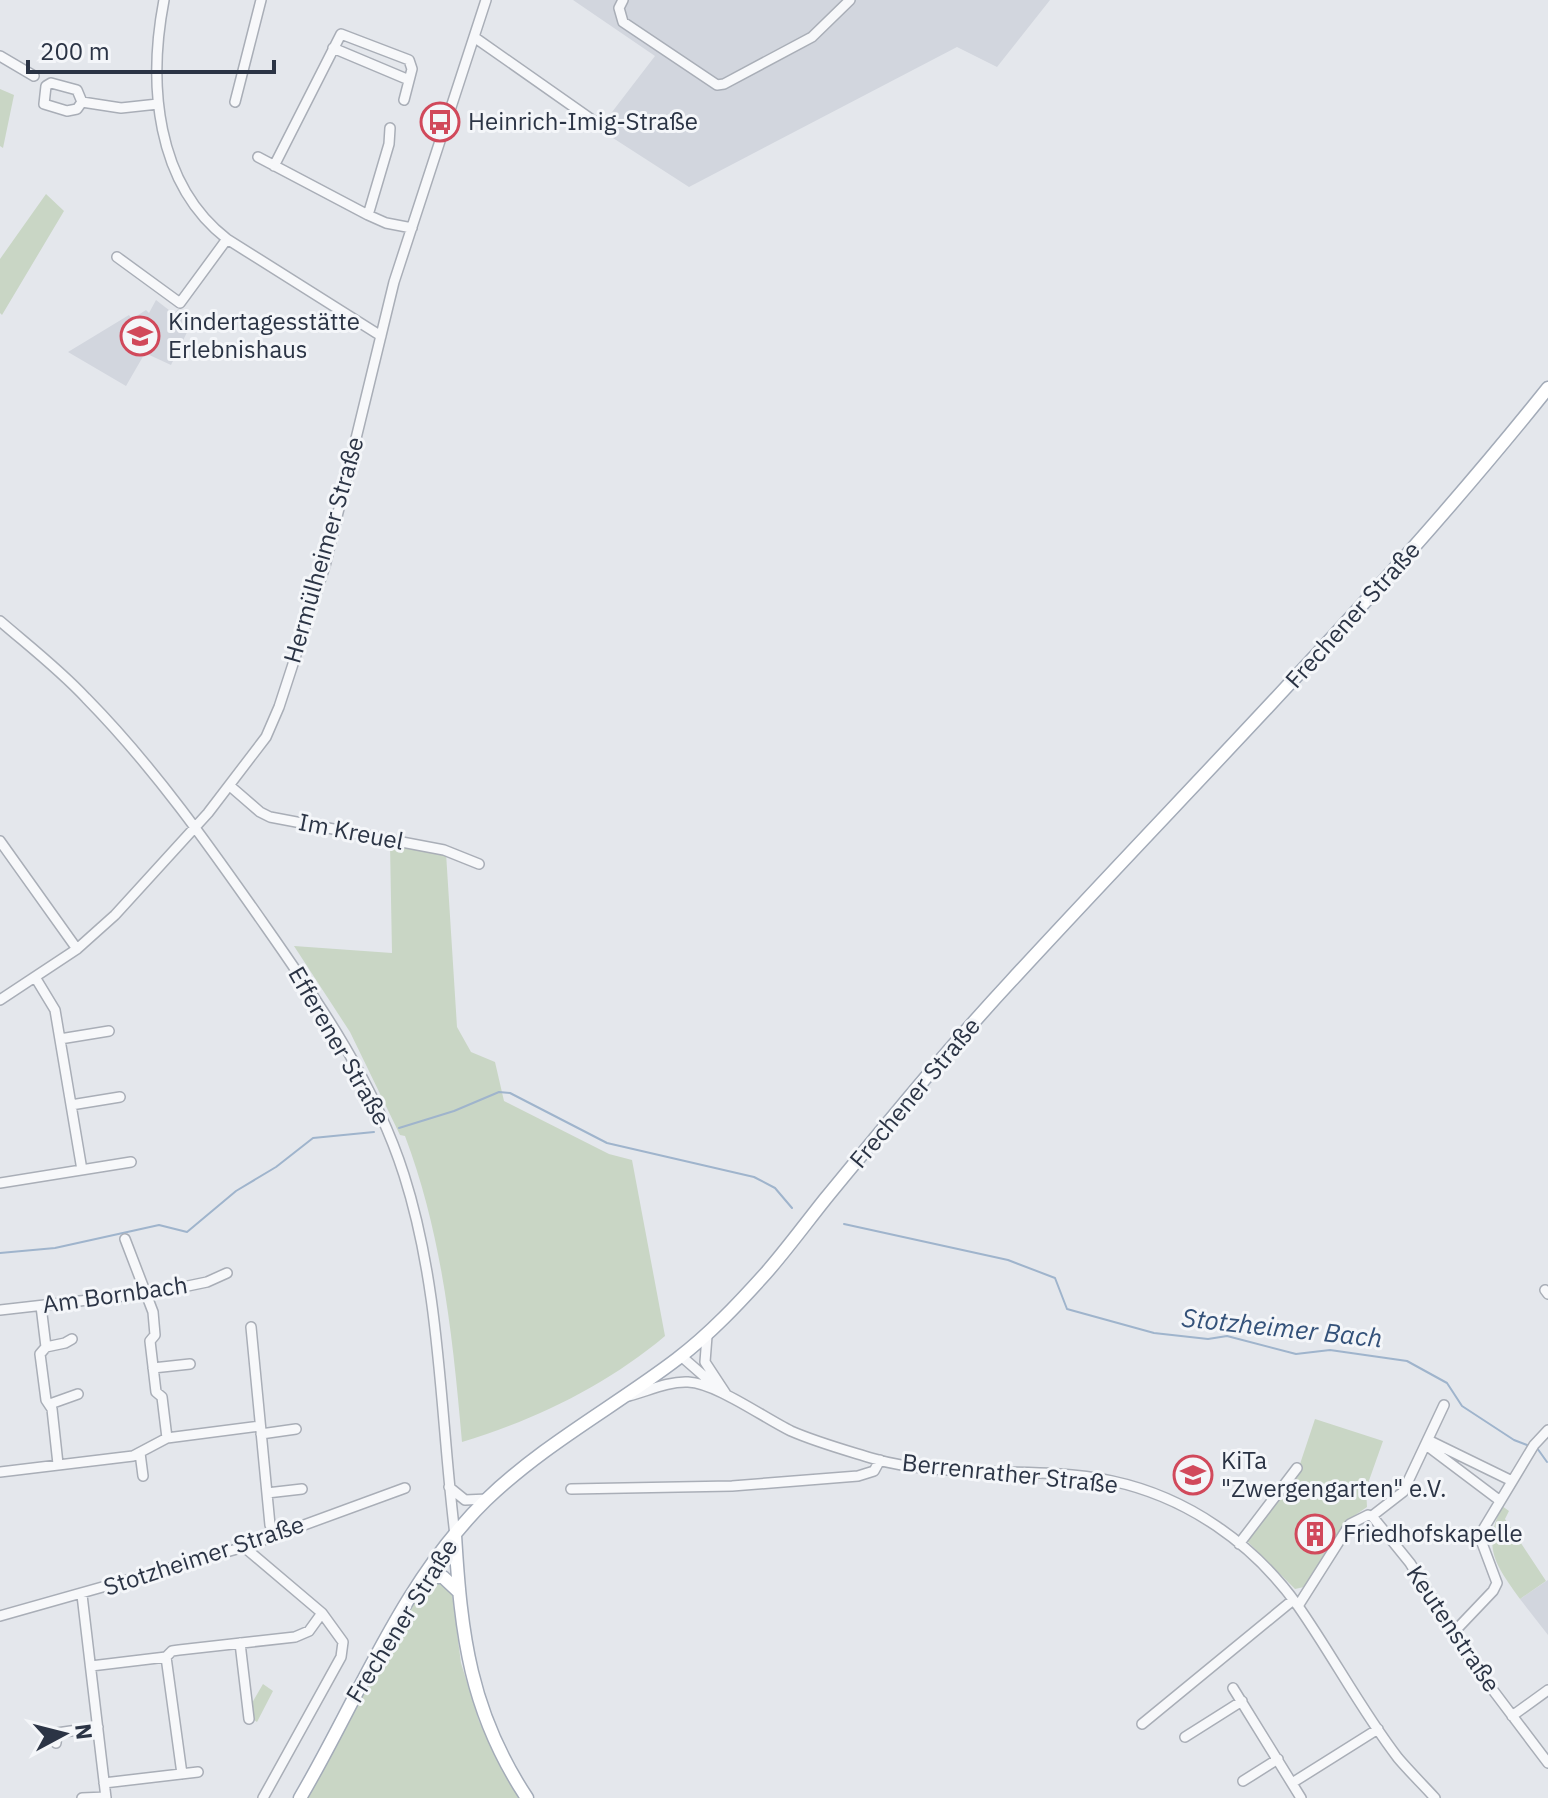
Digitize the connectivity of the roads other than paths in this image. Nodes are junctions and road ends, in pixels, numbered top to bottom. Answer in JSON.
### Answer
{"nodes":[{"id":1,"x":164,"y":0,"type":"edge"},
{"id":2,"x":261,"y":0,"type":"edge"},
{"id":3,"x":623,"y":0,"type":"edge"},
{"id":4,"x":850,"y":0,"type":"edge"},
{"id":5,"x":482,"y":1,"type":"edge"},
{"id":6,"x":474,"y":37,"type":"junction"},
{"id":7,"x":333,"y":48,"type":"junction"},
{"id":8,"x":0,"y":56,"type":"edge"},
{"id":9,"x":34,"y":76,"type":"dead end"},
{"id":10,"x":409,"y":80,"type":"junction"},
{"id":11,"x":404,"y":100,"type":"dead end"},
{"id":12,"x":82,"y":102,"type":"dead end"},
{"id":13,"x":235,"y":102,"type":"dead end"},
{"id":14,"x":158,"y":104,"type":"junction"},
{"id":15,"x":598,"y":124,"type":"dead end"},
{"id":16,"x":390,"y":128,"type":"dead end"},
{"id":17,"x":258,"y":157,"type":"dead end"},
{"id":18,"x":274,"y":166,"type":"junction"},
{"id":19,"x":368,"y":215,"type":"junction"},
{"id":20,"x":412,"y":228,"type":"junction"},
{"id":21,"x":227,"y":239,"type":"junction"},
{"id":22,"x":117,"y":257,"type":"dead end"},
{"id":23,"x":381,"y":336,"type":"junction"},
{"id":24,"x":1548,"y":388,"type":"edge"},
{"id":25,"x":0,"y":621,"type":"edge"},
{"id":26,"x":230,"y":786,"type":"junction"},
{"id":27,"x":194,"y":826,"type":"junction"},
{"id":28,"x":0,"y":841,"type":"edge"},
{"id":29,"x":479,"y":864,"type":"dead end"},
{"id":30,"x":77,"y":949,"type":"junction"},
{"id":31,"x":35,"y":977,"type":"junction"},
{"id":32,"x":0,"y":1000,"type":"edge"},
{"id":33,"x":109,"y":1031,"type":"dead end"},
{"id":34,"x":60,"y":1039,"type":"junction"},
{"id":35,"x":120,"y":1097,"type":"dead end"},
{"id":36,"x":71,"y":1105,"type":"junction"},
{"id":37,"x":131,"y":1162,"type":"dead end"},
{"id":38,"x":82,"y":1170,"type":"junction"},
{"id":39,"x":0,"y":1183,"type":"edge"},
{"id":40,"x":125,"y":1239,"type":"dead end"},
{"id":41,"x":227,"y":1273,"type":"dead end"},
{"id":42,"x":147,"y":1293,"type":"junction"},
{"id":43,"x":41,"y":1306,"type":"junction"},
{"id":44,"x":0,"y":1310,"type":"edge"},
{"id":45,"x":251,"y":1327,"type":"dead end"},
{"id":46,"x":708,"y":1331,"type":"junction"},
{"id":47,"x":72,"y":1339,"type":"dead end"},
{"id":48,"x":46,"y":1347,"type":"junction"},
{"id":49,"x":681,"y":1356,"type":"junction"},
{"id":50,"x":190,"y":1364,"type":"dead end"},
{"id":51,"x":153,"y":1368,"type":"junction"},
{"id":52,"x":78,"y":1394,"type":"dead end"},
{"id":53,"x":728,"y":1396,"type":"junction"},
{"id":54,"x":624,"y":1397,"type":"junction"},
{"id":55,"x":50,"y":1404,"type":"junction"},
{"id":56,"x":1444,"y":1405,"type":"dead end"},
{"id":57,"x":296,"y":1429,"type":"dead end"},
{"id":58,"x":261,"y":1430,"type":"junction"},
{"id":59,"x":1548,"y":1430,"type":"edge"},
{"id":60,"x":167,"y":1438,"type":"junction"},
{"id":61,"x":1427,"y":1442,"type":"junction"},
{"id":62,"x":140,"y":1453,"type":"junction"},
{"id":63,"x":880,"y":1460,"type":"junction"},
{"id":64,"x":58,"y":1464,"type":"junction"},
{"id":65,"x":1297,"y":1468,"type":"dead end"},
{"id":66,"x":0,"y":1472,"type":"edge"},
{"id":67,"x":143,"y":1476,"type":"dead end"},
{"id":68,"x":1512,"y":1481,"type":"junction"},
{"id":69,"x":449,"y":1487,"type":"junction"},
{"id":70,"x":405,"y":1488,"type":"dead end"},
{"id":71,"x":302,"y":1489,"type":"dead end"},
{"id":72,"x":571,"y":1489,"type":"dead end"},
{"id":73,"x":267,"y":1493,"type":"junction"},
{"id":74,"x":488,"y":1499,"type":"junction"},
{"id":75,"x":1499,"y":1500,"type":"junction"},
{"id":76,"x":1372,"y":1516,"type":"junction"},
{"id":77,"x":455,"y":1535,"type":"junction"},
{"id":78,"x":275,"y":1536,"type":"junction"},
{"id":79,"x":1239,"y":1544,"type":"junction"},
{"id":80,"x":244,"y":1547,"type":"junction"},
{"id":81,"x":420,"y":1584,"type":"junction"},
{"id":82,"x":459,"y":1592,"type":"junction"},
{"id":83,"x":82,"y":1595,"type":"junction"},
{"id":84,"x":1296,"y":1603,"type":"junction"},
{"id":85,"x":1,"y":1613,"type":"edge"},
{"id":86,"x":322,"y":1613,"type":"junction"},
{"id":87,"x":1453,"y":1633,"type":"junction"},
{"id":88,"x":240,"y":1643,"type":"junction"},
{"id":89,"x":166,"y":1657,"type":"junction"},
{"id":90,"x":91,"y":1666,"type":"junction"},
{"id":91,"x":1233,"y":1688,"type":"dead end"},
{"id":92,"x":1548,"y":1690,"type":"edge"},
{"id":93,"x":1242,"y":1701,"type":"junction"},
{"id":94,"x":1512,"y":1716,"type":"junction"},
{"id":95,"x":249,"y":1719,"type":"dead end"},
{"id":96,"x":1142,"y":1724,"type":"dead end"},
{"id":97,"x":98,"y":1727,"type":"junction"},
{"id":98,"x":1378,"y":1729,"type":"junction"},
{"id":99,"x":1185,"y":1737,"type":"dead end"},
{"id":100,"x":56,"y":1743,"type":"dead end"},
{"id":101,"x":1278,"y":1759,"type":"junction"},
{"id":102,"x":1548,"y":1763,"type":"edge"},
{"id":103,"x":198,"y":1772,"type":"dead end"},
{"id":104,"x":182,"y":1774,"type":"junction"},
{"id":105,"x":1243,"y":1781,"type":"dead end"},
{"id":106,"x":104,"y":1783,"type":"junction"},
{"id":107,"x":1292,"y":1783,"type":"junction"},
{"id":108,"x":106,"y":1797,"type":"edge"},
{"id":109,"x":1434,"y":1797,"type":"edge"},
{"id":110,"x":82,"y":1798,"type":"edge"},
{"id":111,"x":263,"y":1798,"type":"edge"},
{"id":112,"x":300,"y":1798,"type":"edge"},
{"id":113,"x":527,"y":1798,"type":"edge"},
{"id":114,"x":1301,"y":1798,"type":"edge"}],
"edges":[{"from":1,"to":14,"type":"street"},
{"from":2,"to":13,"type":"street"},
{"from":3,"to":4,"type":"street"},
{"from":5,"to":6,"type":"street","name":"Hermülheimer Straße"},
{"from":6,"to":15,"type":"street"},
{"from":6,"to":20,"type":"street","name":"Hermülheimer Straße"},
{"from":7,"to":10,"type":"street"},
{"from":7,"to":10,"type":"street"},
{"from":7,"to":18,"type":"street"},
{"from":8,"to":9,"type":"street"},
{"from":10,"to":11,"type":"street"},
{"from":12,"to":14,"type":"street"},
{"from":14,"to":21,"type":"street"},
{"from":16,"to":19,"type":"street"},
{"from":17,"to":18,"type":"street"},
{"from":18,"to":19,"type":"street"},
{"from":19,"to":20,"type":"street"},
{"from":20,"to":23,"type":"street","name":"Hermülheimer Straße"},
{"from":21,"to":22,"type":"street"},
{"from":21,"to":23,"type":"street"},
{"from":23,"to":26,"type":"street","name":"Hermülheimer Straße"},
{"from":24,"to":46,"type":"main road","name":"Frechener Straße"},
{"from":25,"to":27,"type":"street","name":"Efferener Straße"},
{"from":26,"to":27,"type":"street","name":"Hermülheimer Straße"},
{"from":26,"to":29,"type":"street","name":"Im Kreuel"},
{"from":27,"to":30,"type":"street","name":"Hermülheimer Straße"},
{"from":27,"to":69,"type":"street","name":"Efferener Straße"},
{"from":28,"to":30,"type":"street"},
{"from":30,"to":31,"type":"street","name":"Hermülheimer Straße"},
{"from":31,"to":32,"type":"street","name":"Hermülheimer Straße"},
{"from":31,"to":34,"type":"street"},
{"from":33,"to":34,"type":"street"},
{"from":34,"to":36,"type":"street"},
{"from":35,"to":36,"type":"street"},
{"from":36,"to":38,"type":"street"},
{"from":37,"to":38,"type":"street"},
{"from":38,"to":39,"type":"street"},
{"from":40,"to":42,"type":"street"},
{"from":41,"to":42,"type":"street","name":"Am Bornbach"},
{"from":42,"to":43,"type":"street","name":"Am Bornbach"},
{"from":42,"to":51,"type":"street"},
{"from":43,"to":44,"type":"street","name":"Am Bornbach"},
{"from":43,"to":48,"type":"street"},
{"from":45,"to":58,"type":"street"},
{"from":46,"to":49,"type":"main road","name":"Frechener Straße"},
{"from":46,"to":53,"type":"street","name":"Berrenrather Straße"},
{"from":47,"to":48,"type":"street"},
{"from":48,"to":55,"type":"street"},
{"from":49,"to":53,"type":"street","name":"Berrenrather Straße"},
{"from":49,"to":54,"type":"main road","name":"Frechener Straße"},
{"from":50,"to":51,"type":"street"},
{"from":51,"to":60,"type":"street"},
{"from":52,"to":55,"type":"street"},
{"from":53,"to":54,"type":"street","name":"Berrenrather Straße"},
{"from":53,"to":63,"type":"street","name":"Berrenrather Straße"},
{"from":54,"to":74,"type":"main road","name":"Frechener Straße"},
{"from":55,"to":64,"type":"street"},
{"from":56,"to":61,"type":"street"},
{"from":57,"to":58,"type":"street"},
{"from":58,"to":60,"type":"street"},
{"from":58,"to":73,"type":"street"},
{"from":59,"to":68,"type":"street"},
{"from":60,"to":62,"type":"street"},
{"from":61,"to":68,"type":"street"},
{"from":61,"to":75,"type":"street"},
{"from":61,"to":76,"type":"street"},
{"from":62,"to":64,"type":"street"},
{"from":62,"to":67,"type":"street"},
{"from":63,"to":72,"type":"street","name":"Berrenrather Straße"},
{"from":63,"to":79,"type":"street","name":"Berrenrather Straße"},
{"from":64,"to":66,"type":"street"},
{"from":65,"to":79,"type":"street"},
{"from":68,"to":75,"type":"street"},
{"from":69,"to":74,"type":"street"},
{"from":69,"to":77,"type":"street","name":"Efferener Straße"},
{"from":70,"to":78,"type":"street","name":"Stotzheimer Straße"},
{"from":71,"to":73,"type":"street"},
{"from":73,"to":78,"type":"street"},
{"from":74,"to":77,"type":"main road","name":"Frechener Straße"},
{"from":75,"to":87,"type":"street"},
{"from":76,"to":84,"type":"street"},
{"from":76,"to":87,"type":"street","name":"Keutenstraße"},
{"from":77,"to":81,"type":"main road","name":"Frechener Straße"},
{"from":77,"to":82,"type":"main road","name":"Efferener Straße"},
{"from":78,"to":80,"type":"street","name":"Stotzheimer Straße"},
{"from":79,"to":84,"type":"street","name":"Berrenrather Straße"},
{"from":80,"to":83,"type":"street","name":"Stotzheimer Straße"},
{"from":80,"to":86,"type":"street"},
{"from":81,"to":82,"type":"main road"},
{"from":81,"to":112,"type":"main road","name":"Frechener Straße"},
{"from":82,"to":113,"type":"main road","name":"Efferener Straße"},
{"from":83,"to":85,"type":"street","name":"Stotzheimer Straße"},
{"from":83,"to":90,"type":"street"},
{"from":84,"to":96,"type":"street"},
{"from":84,"to":98,"type":"street","name":"Berrenrather Straße"},
{"from":86,"to":88,"type":"street"},
{"from":86,"to":111,"type":"street"},
{"from":87,"to":94,"type":"street","name":"Keutenstraße"},
{"from":88,"to":89,"type":"street"},
{"from":88,"to":95,"type":"street"},
{"from":89,"to":90,"type":"street"},
{"from":89,"to":104,"type":"street"},
{"from":90,"to":97,"type":"street"},
{"from":91,"to":93,"type":"street"},
{"from":92,"to":94,"type":"street"},
{"from":93,"to":99,"type":"street"},
{"from":93,"to":101,"type":"street"},
{"from":94,"to":102,"type":"street","name":"Keutenstraße"},
{"from":97,"to":100,"type":"street"},
{"from":97,"to":106,"type":"street"},
{"from":98,"to":107,"type":"street"},
{"from":98,"to":109,"type":"street","name":"Berrenrather Straße"},
{"from":101,"to":105,"type":"street"},
{"from":101,"to":107,"type":"street"},
{"from":103,"to":104,"type":"street"},
{"from":104,"to":106,"type":"street"},
{"from":106,"to":108,"type":"street"},
{"from":107,"to":114,"type":"street"},
{"from":108,"to":110,"type":"street"}]}
